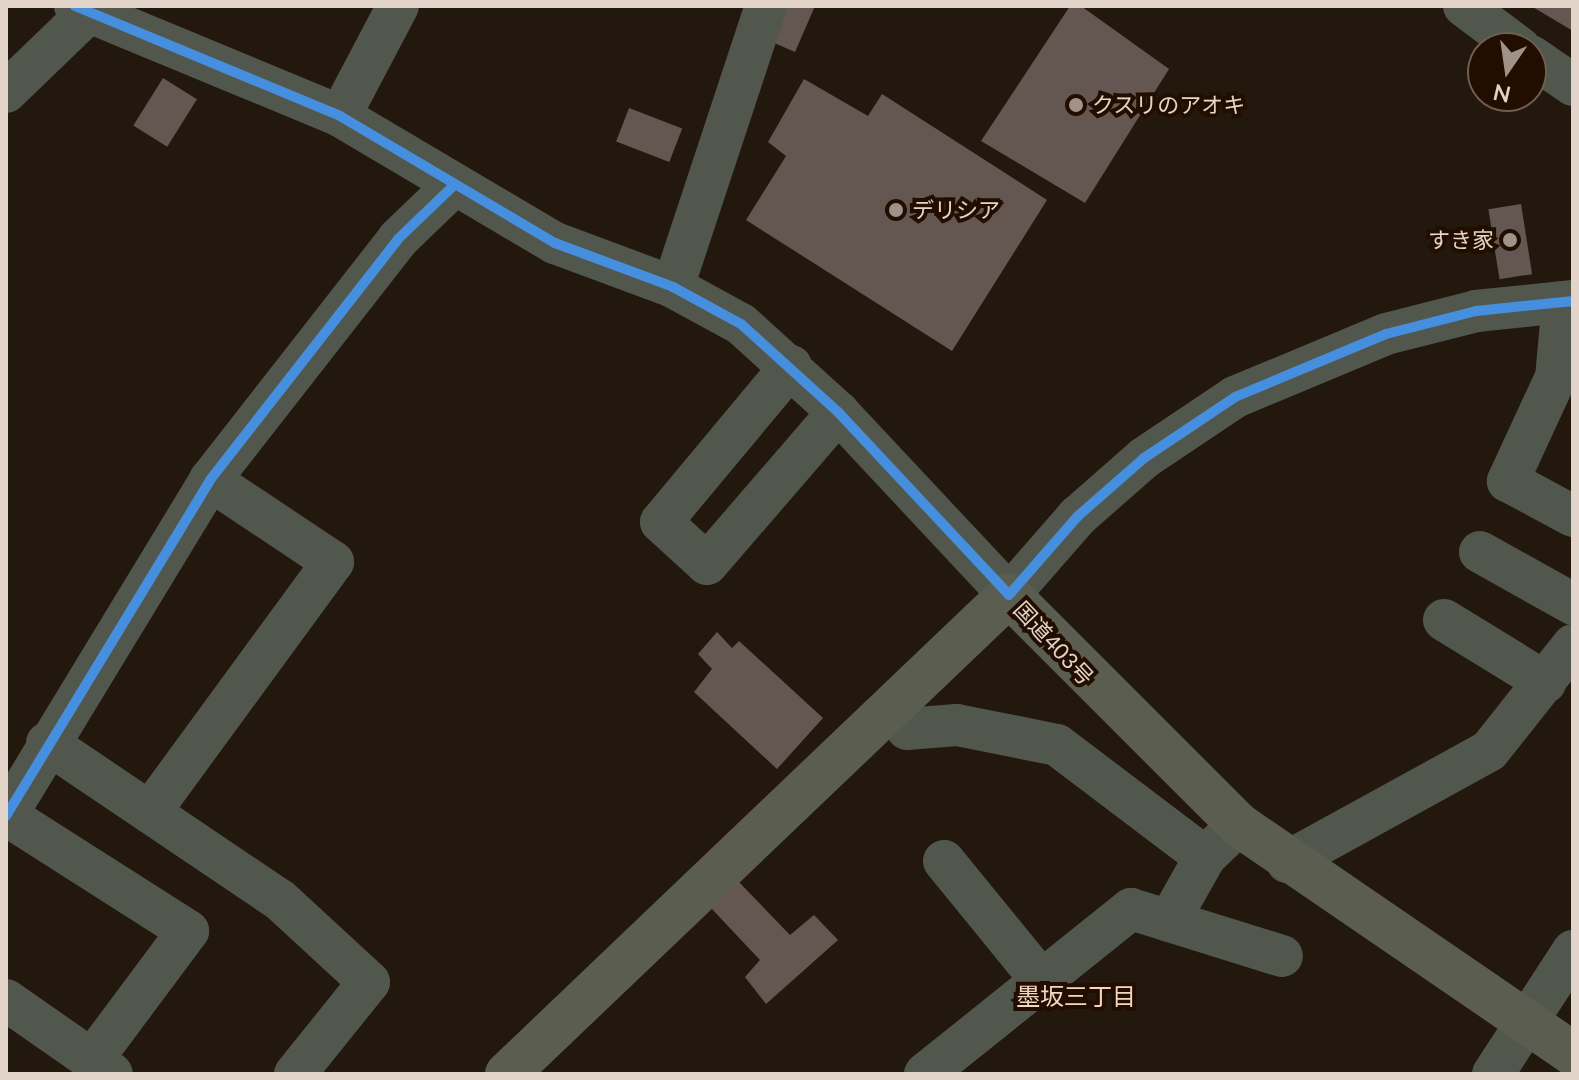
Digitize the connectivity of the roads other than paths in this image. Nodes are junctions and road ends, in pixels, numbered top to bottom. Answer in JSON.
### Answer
{"nodes":[{"id":1,"x":398,"y":6,"type":"edge"},
{"id":2,"x":766,"y":6,"type":"edge"},
{"id":3,"x":1464,"y":6,"type":"edge"},
{"id":4,"x":87,"y":8,"type":"edge"},
{"id":5,"x":1499,"y":32,"type":"edge"},
{"id":6,"x":1547,"y":67,"type":"edge"},
{"id":7,"x":1573,"y":85,"type":"edge"},
{"id":8,"x":6,"y":92,"type":"edge"},
{"id":9,"x":340,"y":116,"type":"junction"},
{"id":10,"x":453,"y":186,"type":"junction"},
{"id":11,"x":673,"y":287,"type":"junction"},
{"id":12,"x":1568,"y":301,"type":"edge"},
{"id":13,"x":791,"y":366,"type":"junction"},
{"id":14,"x":838,"y":412,"type":"junction"},
{"id":15,"x":210,"y":480,"type":"junction"},
{"id":16,"x":1573,"y":516,"type":"edge"},
{"id":17,"x":1480,"y":552,"type":"dead end"},
{"id":18,"x":1009,"y":595,"type":"junction"},
{"id":19,"x":1573,"y":604,"type":"edge"},
{"id":20,"x":1444,"y":620,"type":"dead end"},
{"id":21,"x":1573,"y":645,"type":"edge"},
{"id":22,"x":1545,"y":682,"type":"junction"},
{"id":23,"x":907,"y":729,"type":"dead end"},
{"id":24,"x":47,"y":743,"type":"junction"},
{"id":25,"x":150,"y":812,"type":"junction"},
{"id":26,"x":6,"y":816,"type":"edge"},
{"id":27,"x":1239,"y":825,"type":"junction"},
{"id":28,"x":1205,"y":857,"type":"junction"},
{"id":29,"x":944,"y":861,"type":"dead end"},
{"id":30,"x":1287,"y":862,"type":"junction"},
{"id":31,"x":1169,"y":921,"type":"junction"},
{"id":32,"x":1573,"y":951,"type":"edge"},
{"id":33,"x":1282,"y":956,"type":"dead end"},
{"id":34,"x":1042,"y":981,"type":"junction"},
{"id":35,"x":6,"y":1000,"type":"edge"},
{"id":36,"x":1523,"y":1022,"type":"junction"},
{"id":37,"x":1573,"y":1054,"type":"edge"},
{"id":38,"x":102,"y":1067,"type":"edge"},
{"id":39,"x":295,"y":1074,"type":"edge"},
{"id":40,"x":507,"y":1074,"type":"edge"},
{"id":41,"x":925,"y":1074,"type":"edge"},
{"id":42,"x":1493,"y":1074,"type":"edge"}],
"edges":[{"from":1,"to":9,"type":"street"},
{"from":2,"to":11,"type":"street"},
{"from":3,"to":5,"type":"street"},
{"from":4,"to":8,"type":"street"},
{"from":4,"to":9,"type":"street"},
{"from":6,"to":7,"type":"street"},
{"from":9,"to":10,"type":"street"},
{"from":10,"to":11,"type":"street"},
{"from":10,"to":15,"type":"street"},
{"from":11,"to":13,"type":"street"},
{"from":12,"to":16,"type":"street"},
{"from":12,"to":18,"type":"street"},
{"from":13,"to":14,"type":"street"},
{"from":13,"to":14,"type":"street"},
{"from":14,"to":18,"type":"street"},
{"from":15,"to":24,"type":"street"},
{"from":15,"to":25,"type":"street"},
{"from":17,"to":19,"type":"street"},
{"from":18,"to":27,"type":"highway","name":"国道403号"},
{"from":18,"to":40,"type":"highway","name":"国道403号"},
{"from":20,"to":22,"type":"street"},
{"from":21,"to":22,"type":"street"},
{"from":22,"to":30,"type":"street"},
{"from":23,"to":28,"type":"street"},
{"from":24,"to":25,"type":"street"},
{"from":24,"to":26,"type":"street"},
{"from":25,"to":39,"type":"street"},
{"from":26,"to":38,"type":"street"},
{"from":27,"to":28,"type":"street"},
{"from":27,"to":30,"type":"highway","name":"国道403号"},
{"from":28,"to":31,"type":"street"},
{"from":29,"to":34,"type":"street"},
{"from":30,"to":36,"type":"highway","name":"国道403号"},
{"from":31,"to":33,"type":"street"},
{"from":31,"to":34,"type":"street"},
{"from":32,"to":36,"type":"street"},
{"from":34,"to":41,"type":"street"},
{"from":35,"to":38,"type":"street"},
{"from":36,"to":37,"type":"highway","name":"国道403号"},
{"from":36,"to":42,"type":"street"}]}
